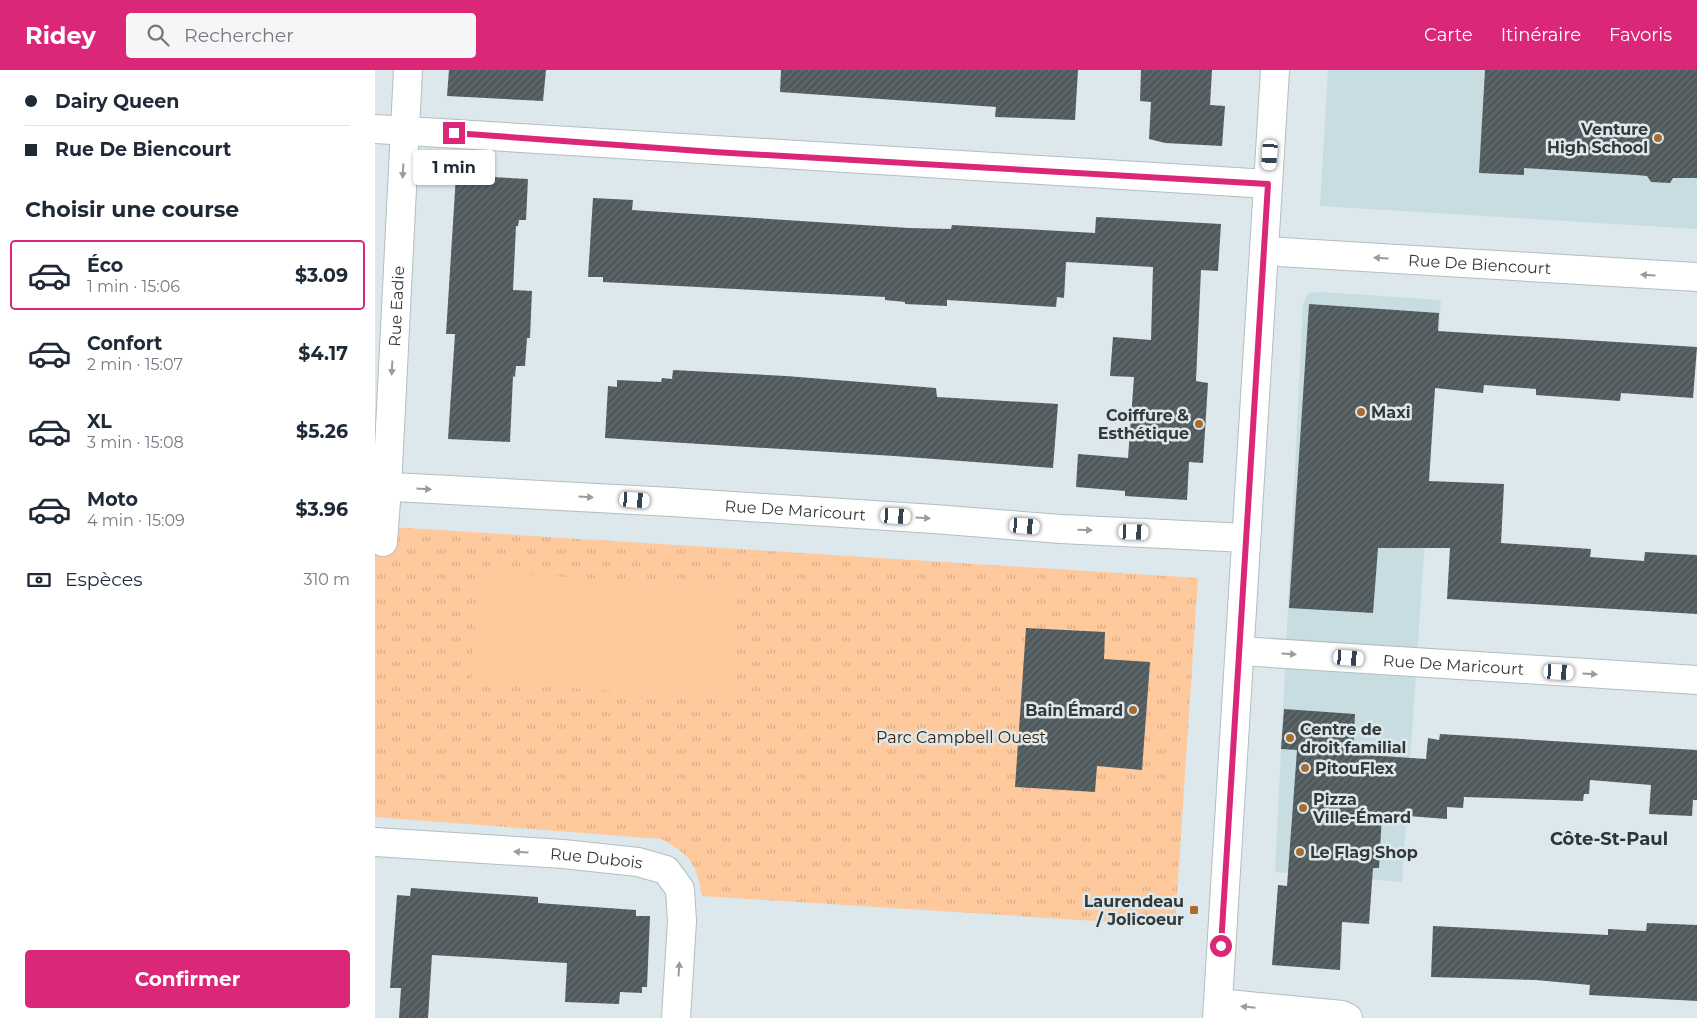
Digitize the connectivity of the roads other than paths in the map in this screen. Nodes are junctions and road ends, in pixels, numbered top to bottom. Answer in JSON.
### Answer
{"nodes":[{"id":1,"x":408,"y":70,"type":"edge"},
{"id":2,"x":1275,"y":70,"type":"edge"},
{"id":3,"x":375,"y":129,"type":"edge"},
{"id":4,"x":405,"y":130,"type":"junction"},
{"id":5,"x":1268,"y":184,"type":"junction"},
{"id":6,"x":1264,"y":251,"type":"junction"},
{"id":7,"x":1697,"y":277,"type":"edge"},
{"id":8,"x":381,"y":486,"type":"edge"},
{"id":9,"x":1246,"y":538,"type":"junction"},
{"id":10,"x":383,"y":542,"type":"dead end"},
{"id":11,"x":1240,"y":651,"type":"junction"},
{"id":12,"x":1697,"y":680,"type":"edge"},
{"id":13,"x":375,"y":842,"type":"edge"},
{"id":14,"x":1217,"y":1011,"type":"edge"},
{"id":15,"x":675,"y":1018,"type":"edge"},
{"id":16,"x":1348,"y":1018,"type":"edge"}],
"edges":[{"from":1,"to":4,"type":"street","name":"Rue Eadie"},
{"from":2,"to":5,"type":"street"},
{"from":3,"to":4,"type":"street"},
{"from":4,"to":5,"type":"street"},
{"from":4,"to":8,"type":"street","name":"Rue Eadie","one_way":true},
{"from":5,"to":6,"type":"street"},
{"from":7,"to":6,"type":"street","name":"Rue De Biencourt","one_way":true},
{"from":6,"to":9,"type":"street"},
{"from":8,"to":9,"type":"street","name":"Rue De Maricourt","one_way":true},
{"from":8,"to":10,"type":"street","name":"Rue Eadie"},
{"from":9,"to":11,"type":"street"},
{"from":11,"to":12,"type":"street","name":"Rue De Maricourt","one_way":true},
{"from":11,"to":14,"type":"street"},
{"from":15,"to":13,"type":"street","name":"Rue Dubois","one_way":true},
{"from":16,"to":14,"type":"street","one_way":true}]}
